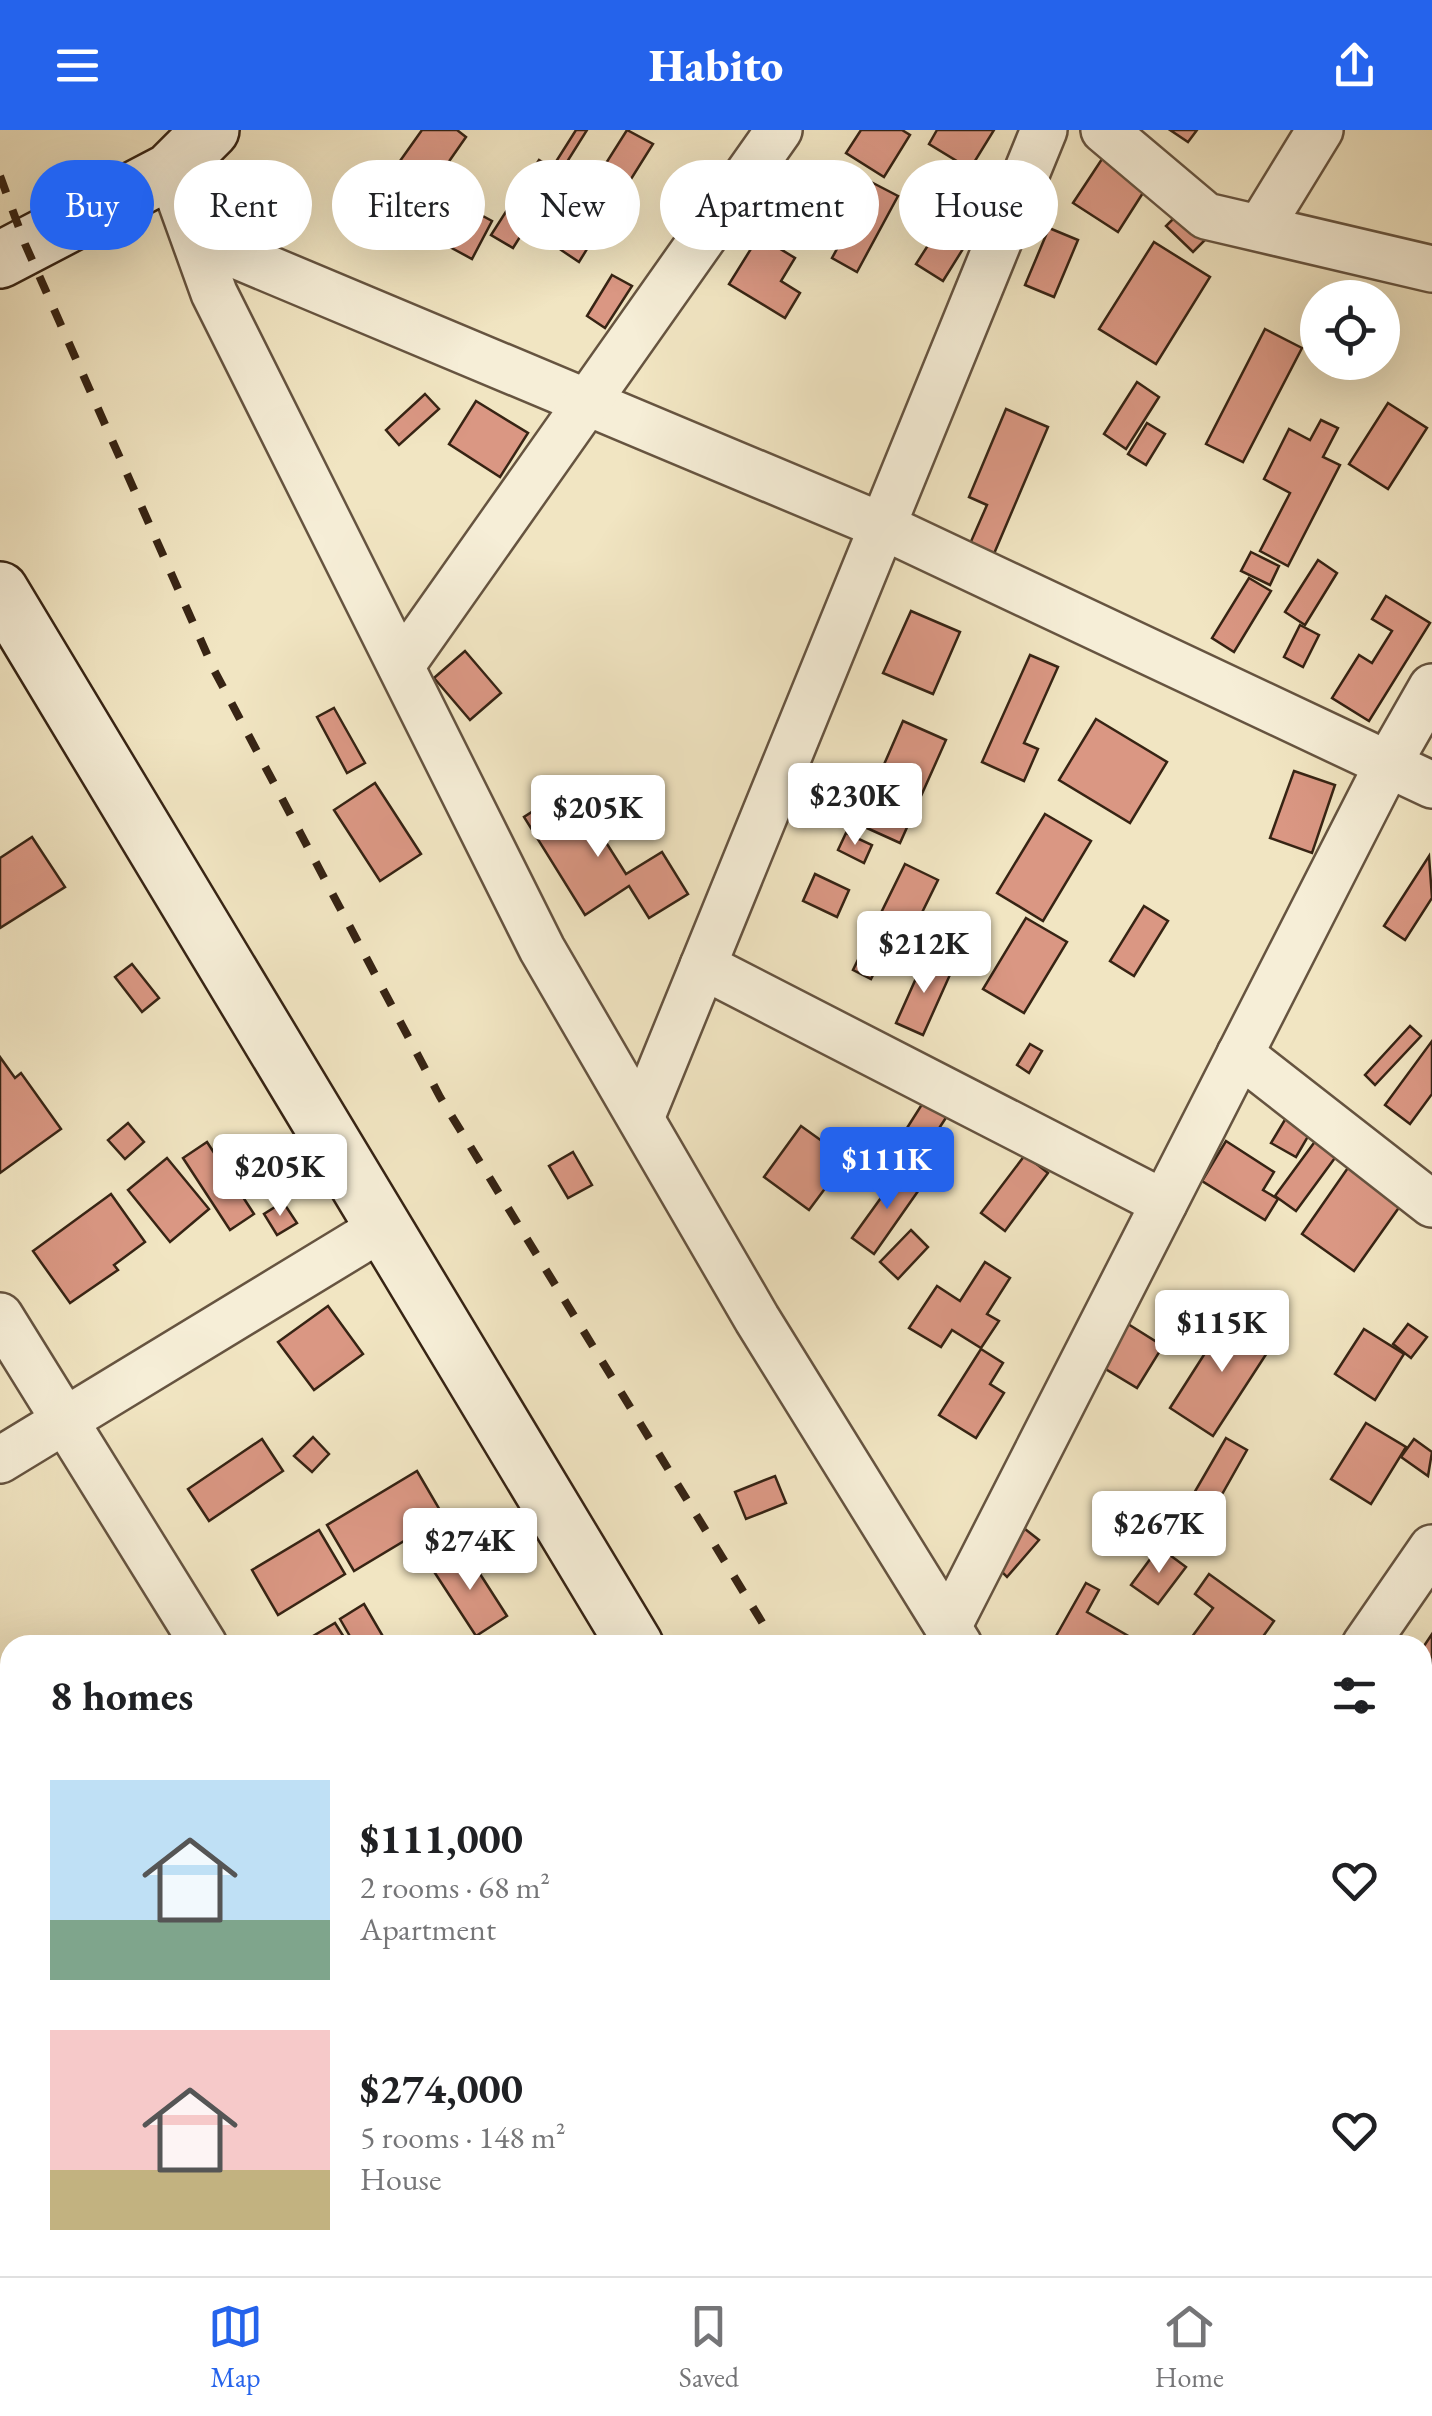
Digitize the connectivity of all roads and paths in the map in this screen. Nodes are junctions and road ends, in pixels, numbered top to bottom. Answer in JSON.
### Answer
{"nodes":[{"id":1,"x":212,"y":130,"type":"edge"},
{"id":2,"x":778,"y":130,"type":"edge"},
{"id":3,"x":1044,"y":130,"type":"edge"},
{"id":4,"x":1104,"y":130,"type":"edge"},
{"id":5,"x":1320,"y":130,"type":"edge"},
{"id":6,"x":160,"y":150,"type":"edge"},
{"id":7,"x":174,"y":186,"type":"edge"},
{"id":8,"x":1260,"y":228,"type":"junction"},
{"id":9,"x":198,"y":250,"type":"edge"},
{"id":10,"x":223,"y":250,"type":"edge"},
{"id":11,"x":0,"y":260,"type":"edge"},
{"id":12,"x":1432,"y":269,"type":"edge"},
{"id":13,"x":587,"y":402,"type":"junction"},
{"id":14,"x":882,"y":526,"type":"junction"},
{"id":15,"x":0,"y":590,"type":"edge"},
{"id":16,"x":402,"y":666,"type":"junction"},
{"id":17,"x":1432,"y":686,"type":"edge"},
{"id":18,"x":1388,"y":764,"type":"junction"},
{"id":19,"x":1432,"y":785,"type":"edge"},
{"id":20,"x":702,"y":966,"type":"junction"},
{"id":21,"x":1240,"y":1054,"type":"junction"},
{"id":22,"x":641,"y":1118,"type":"junction"},
{"id":23,"x":1164,"y":1203,"type":"junction"},
{"id":24,"x":1432,"y":1204,"type":"edge"},
{"id":25,"x":383,"y":1227,"type":"junction"},
{"id":26,"x":0,"y":1316,"type":"edge"},
{"id":27,"x":65,"y":1420,"type":"junction"},
{"id":28,"x":0,"y":1460,"type":"edge"},
{"id":29,"x":1432,"y":1548,"type":"edge"},
{"id":30,"x":198,"y":1635,"type":"edge"},
{"id":31,"x":629,"y":1635,"type":"edge"},
{"id":32,"x":952,"y":1635,"type":"edge"},
{"id":33,"x":953,"y":1635,"type":"edge"},
{"id":34,"x":1372,"y":1635,"type":"edge"}],
"edges":[{"from":1,"to":6,"type":"street"},
{"from":2,"to":13,"type":"street"},
{"from":3,"to":14,"type":"street"},
{"from":4,"to":8,"type":"street"},
{"from":5,"to":8,"type":"street"},
{"from":6,"to":7,"type":"street"},
{"from":6,"to":11,"type":"street"},
{"from":8,"to":12,"type":"street"},
{"from":9,"to":16,"type":"street"},
{"from":10,"to":13,"type":"street"},
{"from":13,"to":14,"type":"street"},
{"from":13,"to":16,"type":"street"},
{"from":14,"to":18,"type":"street"},
{"from":14,"to":20,"type":"street"},
{"from":15,"to":25,"type":"street"},
{"from":16,"to":22,"type":"street"},
{"from":17,"to":18,"type":"street"},
{"from":18,"to":19,"type":"street"},
{"from":18,"to":21,"type":"street"},
{"from":20,"to":22,"type":"street"},
{"from":20,"to":23,"type":"street"},
{"from":21,"to":23,"type":"street"},
{"from":21,"to":24,"type":"street"},
{"from":22,"to":32,"type":"street"},
{"from":23,"to":33,"type":"street"},
{"from":25,"to":27,"type":"street"},
{"from":25,"to":31,"type":"street"},
{"from":26,"to":27,"type":"street"},
{"from":27,"to":28,"type":"street"},
{"from":27,"to":30,"type":"street"},
{"from":29,"to":34,"type":"street"}]}
